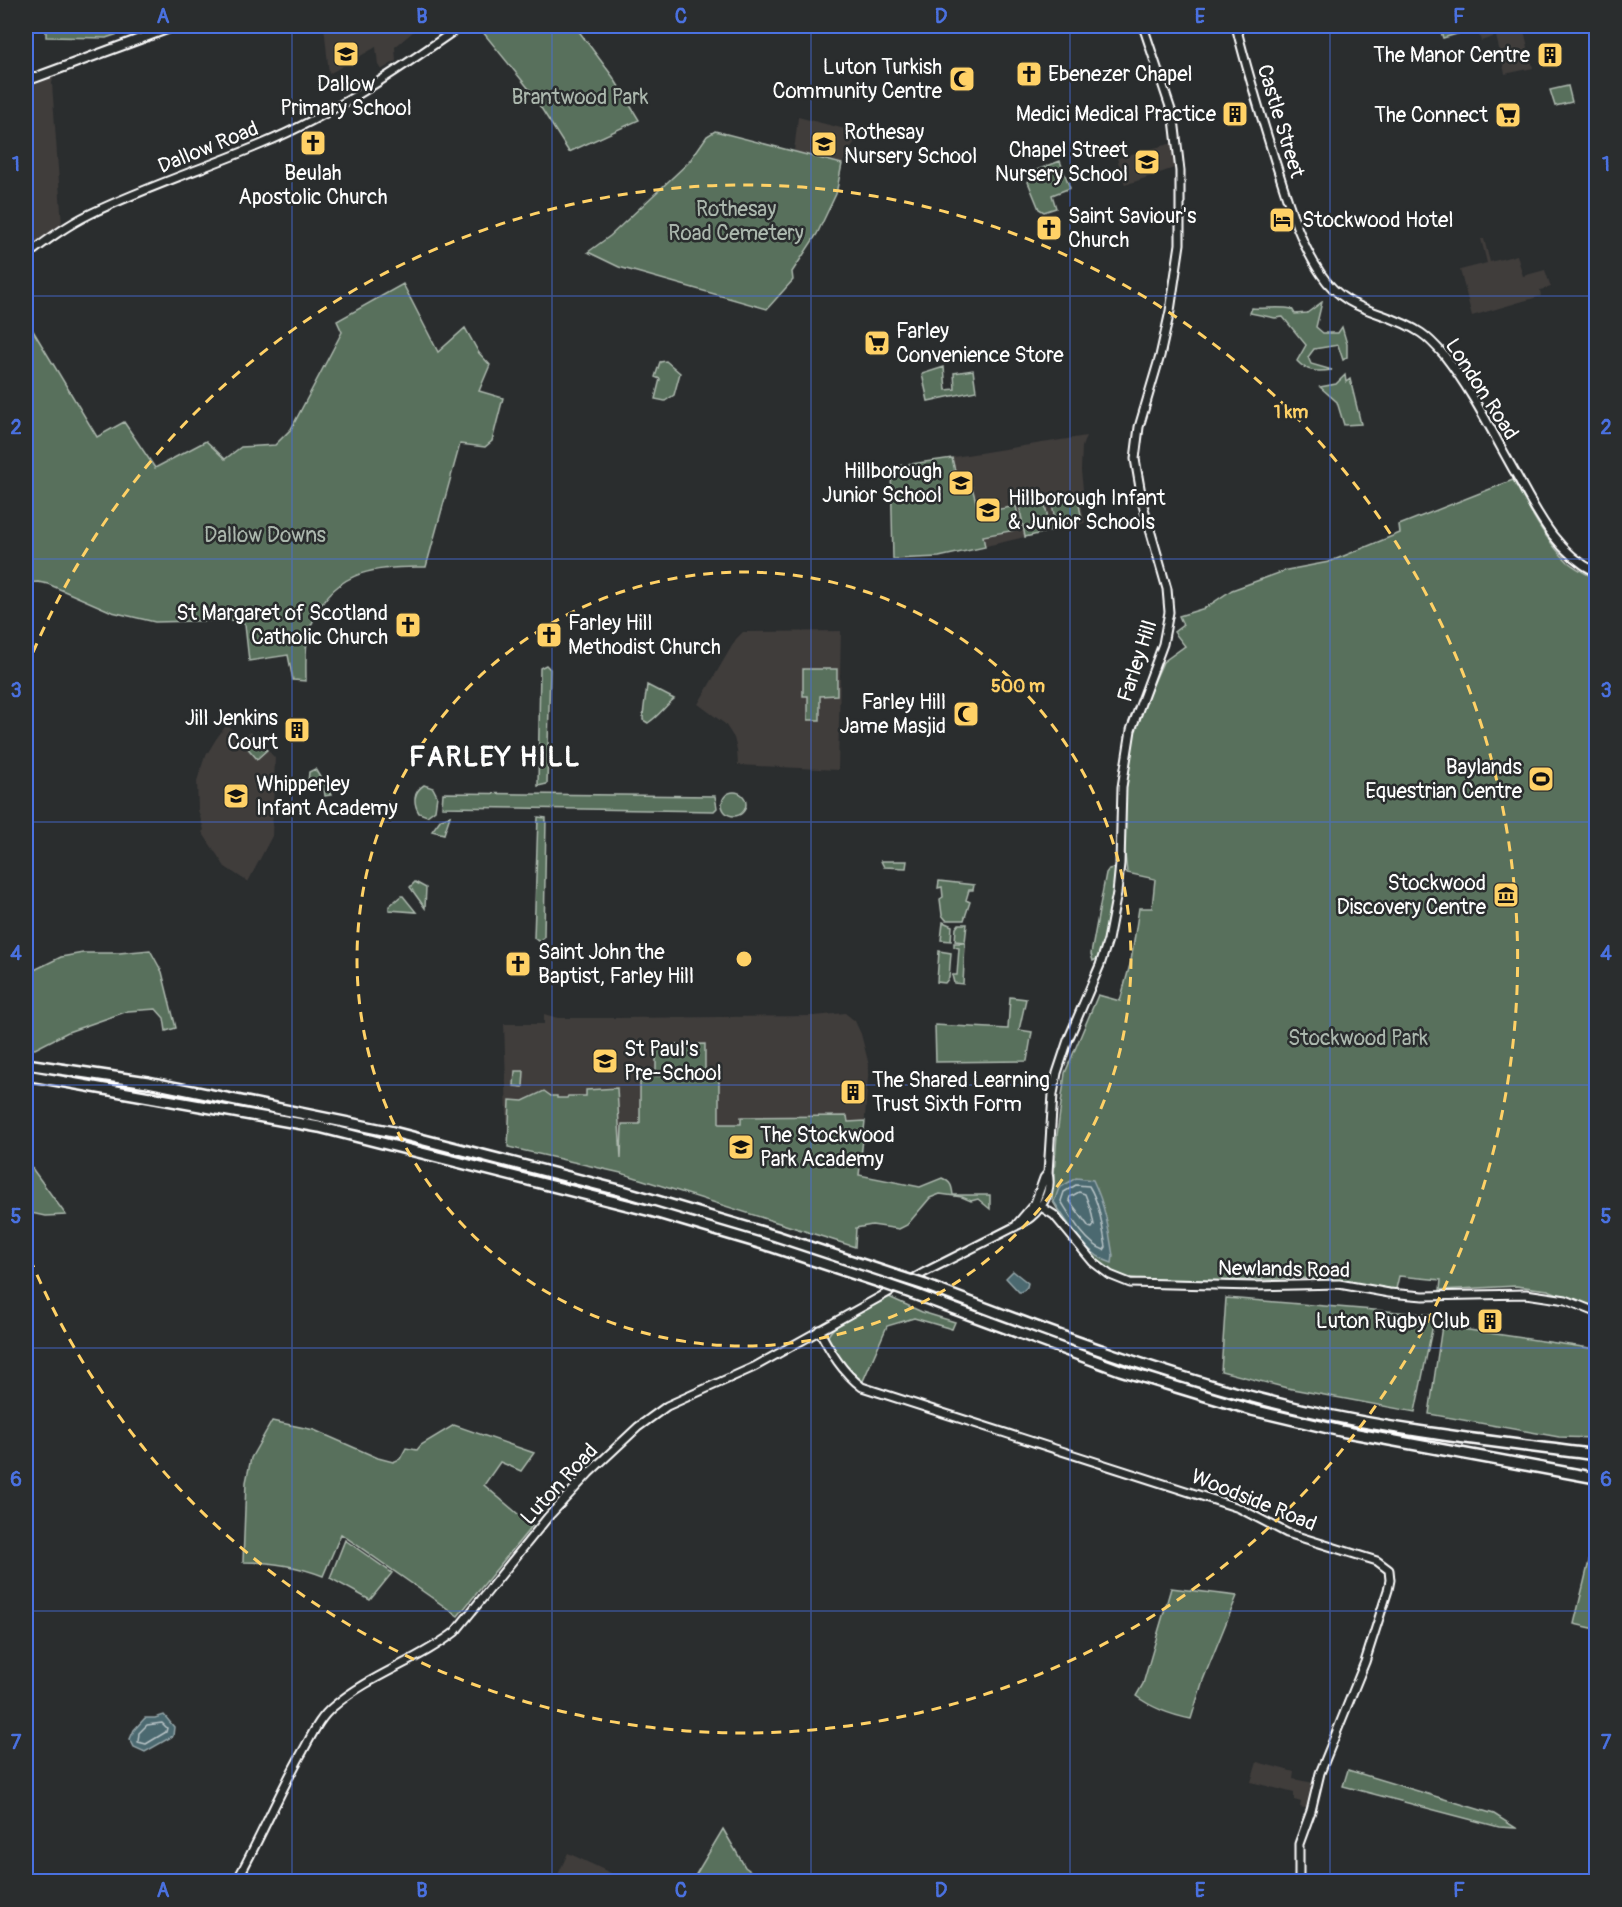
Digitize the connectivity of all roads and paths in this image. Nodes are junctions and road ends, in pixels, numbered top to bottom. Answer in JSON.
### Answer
{"nodes":[{"id":1,"x":175,"y":26,"type":"edge"},
{"id":2,"x":461,"y":26,"type":"edge"},
{"id":3,"x":1143,"y":26,"type":"edge"},
{"id":4,"x":1236,"y":26,"type":"edge"},
{"id":5,"x":26,"y":81,"type":"edge"},
{"id":6,"x":1296,"y":225,"type":"joint"},
{"id":7,"x":26,"y":256,"type":"edge"},
{"id":8,"x":1596,"y":572,"type":"edge"},
{"id":9,"x":26,"y":1064,"type":"edge"},
{"id":10,"x":26,"y":1075,"type":"edge"},
{"id":11,"x":1048,"y":1173,"type":"junction"},
{"id":12,"x":1048,"y":1193,"type":"junction"},
{"id":13,"x":1038,"y":1205,"type":"junction"},
{"id":14,"x":1054,"y":1215,"type":"junction"},
{"id":15,"x":1596,"y":1312,"type":"edge"},
{"id":16,"x":819,"y":1330,"type":"junction"},
{"id":17,"x":1432,"y":1447,"type":"junction"},
{"id":18,"x":1596,"y":1455,"type":"edge"},
{"id":19,"x":1596,"y":1472,"type":"edge"},
{"id":20,"x":1596,"y":1478,"type":"edge"},
{"id":21,"x":236,"y":1881,"type":"edge"},
{"id":22,"x":1299,"y":1881,"type":"edge"}],
"edges":[{"from":1,"to":5,"type":"main road"},
{"from":2,"to":7,"type":"street","name":"Dallow Road"},
{"from":3,"to":11,"type":"street","name":"Farley Hill"},
{"from":4,"to":6,"type":"street","name":"Castle Street"},
{"from":6,"to":8,"type":"street","name":"London Road"},
{"from":9,"to":18,"type":"highway","bridge":true},
{"from":10,"to":17,"type":"highway","bridge":true},
{"from":11,"to":12,"type":"street","name":"Farley Hill"},
{"from":11,"to":13,"type":"street","name":"Farley Hill"},
{"from":12,"to":13,"type":"street","name":"Farley Hill"},
{"from":12,"to":14,"type":"street"},
{"from":13,"to":14,"type":"street","name":"Newlands Road"},
{"from":13,"to":16,"type":"street","name":"Luton Road"},
{"from":14,"to":15,"type":"street","name":"Newlands Road"},
{"from":16,"to":21,"type":"street","name":"Luton Road"},
{"from":16,"to":22,"type":"street","name":"Woodside Road"},
{"from":17,"to":19,"type":"highway"},
{"from":17,"to":20,"type":"highway"}]}
